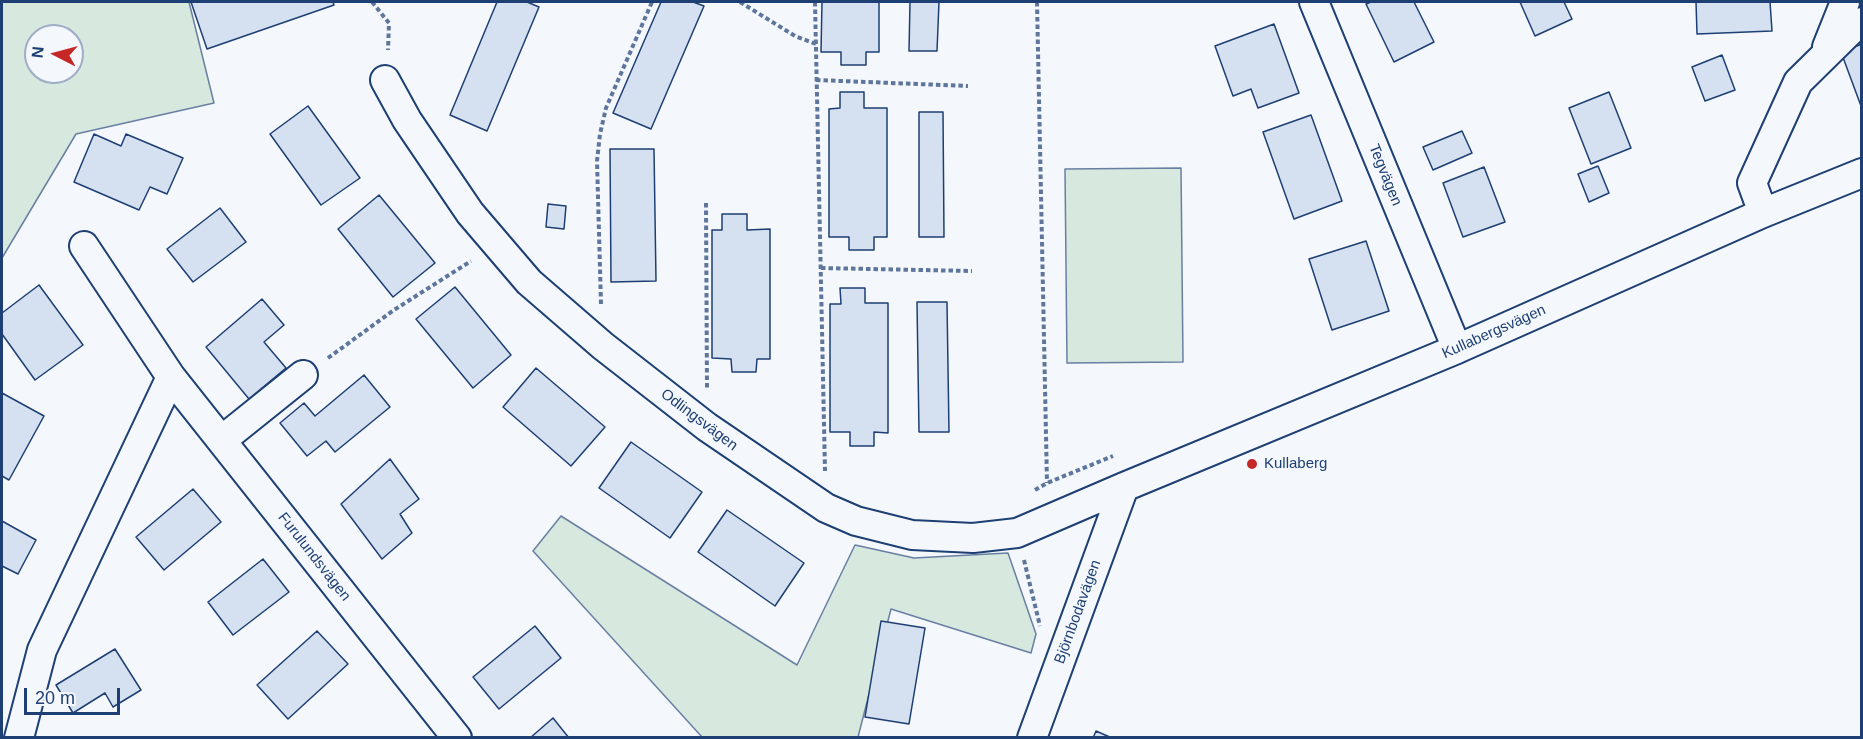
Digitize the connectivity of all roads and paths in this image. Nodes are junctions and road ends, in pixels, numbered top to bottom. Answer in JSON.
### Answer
{"nodes":[{"id":1,"x":372,"y":2,"type":"edge"},
{"id":2,"x":652,"y":2,"type":"edge"},
{"id":3,"x":740,"y":2,"type":"edge"},
{"id":4,"x":815,"y":2,"type":"edge"},
{"id":5,"x":1037,"y":2,"type":"edge"},
{"id":6,"x":1314,"y":2,"type":"edge"},
{"id":7,"x":1845,"y":2,"type":"edge"},
{"id":8,"x":1862,"y":22,"type":"edge"},
{"id":9,"x":816,"y":44,"type":"junction"},
{"id":10,"x":1822,"y":58,"type":"junction"},
{"id":11,"x":385,"y":80,"type":"joint"},
{"id":12,"x":816,"y":80,"type":"junction"},
{"id":13,"x":968,"y":86,"type":"dead end"},
{"id":14,"x":1862,"y":173,"type":"edge"},
{"id":15,"x":706,"y":203,"type":"dead end"},
{"id":16,"x":1763,"y":213,"type":"junction"},
{"id":17,"x":497,"y":245,"type":"junction"},
{"id":18,"x":84,"y":246,"type":"dead end"},
{"id":19,"x":821,"y":268,"type":"junction"},
{"id":20,"x":972,"y":271,"type":"dead end"},
{"id":21,"x":603,"y":346,"type":"junction"},
{"id":22,"x":1457,"y":349,"type":"junction"},
{"id":23,"x":303,"y":375,"type":"joint"},
{"id":24,"x":171,"y":376,"type":"junction"},
{"id":25,"x":708,"y":428,"type":"junction"},
{"id":26,"x":222,"y":440,"type":"junction"},
{"id":27,"x":1047,"y":483,"type":"dead end"},
{"id":28,"x":1124,"y":487,"type":"junction"},
{"id":29,"x":826,"y":508,"type":"junction"},
{"id":30,"x":19,"y":738,"type":"edge"},
{"id":31,"x":458,"y":738,"type":"edge"},
{"id":32,"x":1032,"y":738,"type":"edge"}],
"edges":[{"from":1,"to":11,"type":"path"},
{"from":2,"to":21,"type":"path"},
{"from":3,"to":9,"type":"path"},
{"from":4,"to":9,"type":"path"},
{"from":5,"to":27,"type":"path"},
{"from":6,"to":22,"type":"street","name":"Tegvägen"},
{"from":7,"to":10,"type":"street"},
{"from":8,"to":10,"type":"street"},
{"from":9,"to":12,"type":"path"},
{"from":10,"to":16,"type":"street"},
{"from":11,"to":17,"type":"street","name":"Odlingsvägen"},
{"from":12,"to":13,"type":"path"},
{"from":12,"to":19,"type":"path"},
{"from":14,"to":16,"type":"street","name":"Kullabergsvägen"},
{"from":15,"to":25,"type":"path"},
{"from":16,"to":22,"type":"street","name":"Kullabergsvägen"},
{"from":17,"to":21,"type":"street","name":"Odlingsvägen"},
{"from":17,"to":23,"type":"path"},
{"from":18,"to":24,"type":"street","name":"Furulundsvägen"},
{"from":19,"to":20,"type":"path"},
{"from":19,"to":29,"type":"path"},
{"from":21,"to":25,"type":"street","name":"Odlingsvägen"},
{"from":22,"to":28,"type":"street","name":"Kullabergsvägen"},
{"from":23,"to":26,"type":"street"},
{"from":24,"to":26,"type":"street","name":"Furulundsvägen"},
{"from":24,"to":30,"type":"street"},
{"from":25,"to":29,"type":"street","name":"Odlingsvägen"},
{"from":26,"to":31,"type":"street","name":"Furulundsvägen"},
{"from":28,"to":29,"type":"street","name":"Odlingsvägen"},
{"from":28,"to":32,"type":"street","name":"Björnbodavägen"}]}
